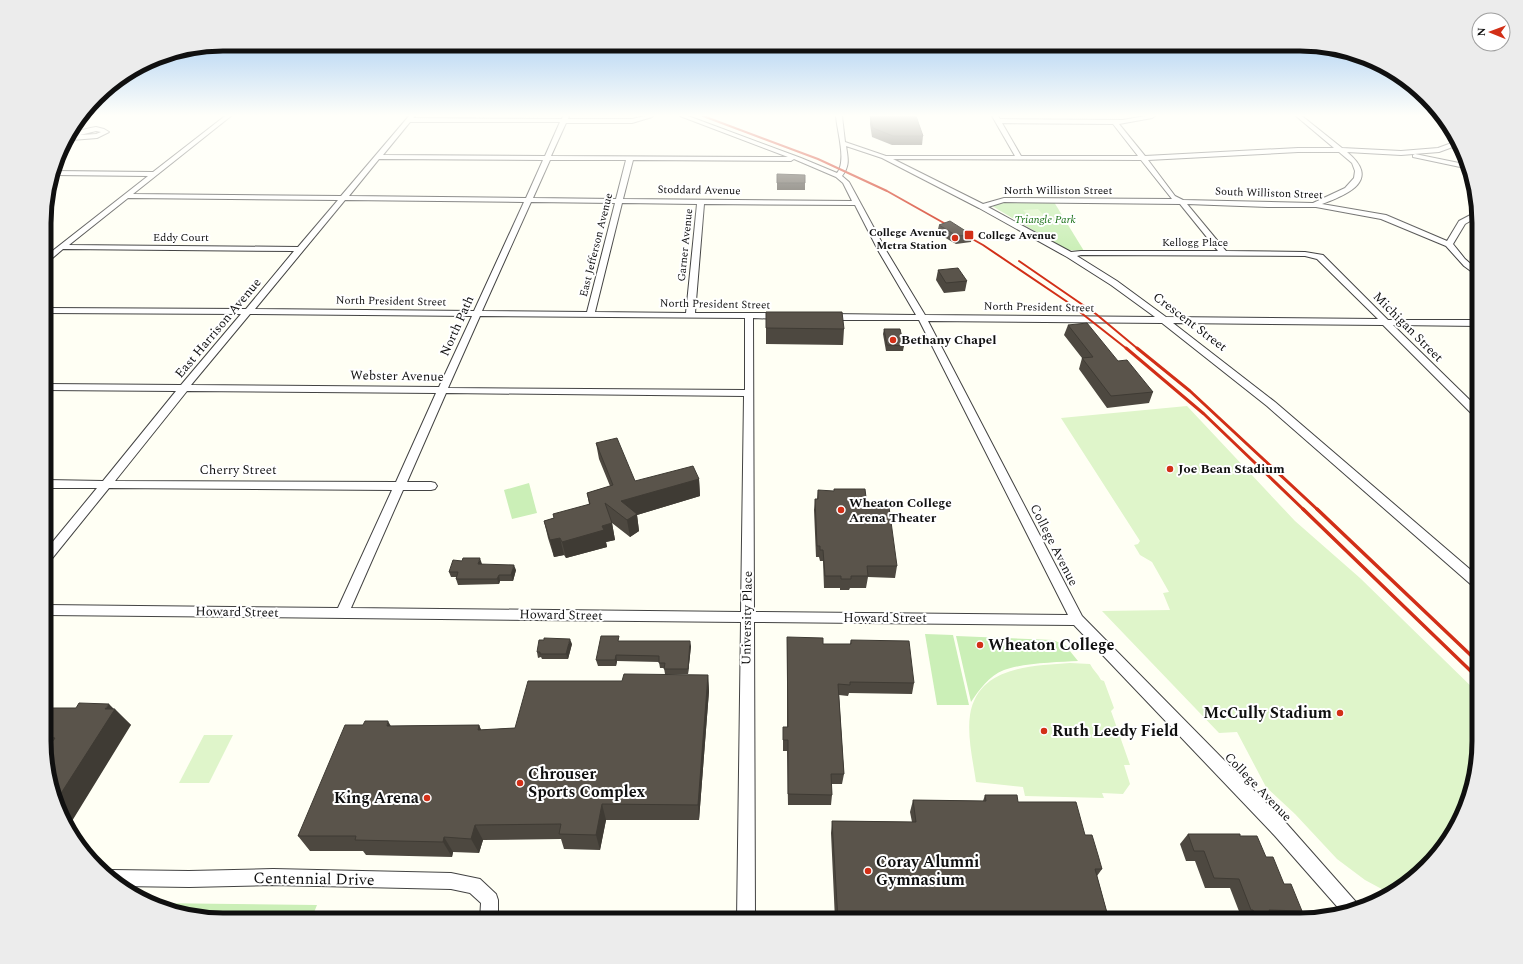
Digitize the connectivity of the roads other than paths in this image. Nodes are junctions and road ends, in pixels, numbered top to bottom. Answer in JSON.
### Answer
{"nodes":[{"id":1,"x":171,"y":161,"type":"edge"},
{"id":2,"x":374,"y":161,"type":"edge"},
{"id":3,"x":546,"y":161,"type":"edge"},
{"id":4,"x":629,"y":161,"type":"edge"},
{"id":5,"x":804,"y":161,"type":"edge"},
{"id":6,"x":844,"y":161,"type":"edge"},
{"id":7,"x":892,"y":161,"type":"edge"},
{"id":8,"x":1145,"y":161,"type":"edge"},
{"id":9,"x":1355,"y":161,"type":"edge"},
{"id":10,"x":1440,"y":161,"type":"edge"},
{"id":11,"x":1462,"y":165,"type":"edge"},
{"id":12,"x":59,"y":173,"type":"edge"},
{"id":13,"x":154,"y":174,"type":"junction"},
{"id":14,"x":838,"y":176,"type":"junction"},
{"id":15,"x":126,"y":196,"type":"junction"},
{"id":16,"x":343,"y":198,"type":"junction"},
{"id":17,"x":527,"y":200,"type":"junction"},
{"id":18,"x":618,"y":201,"type":"junction"},
{"id":19,"x":701,"y":201,"type":"junction"},
{"id":20,"x":1182,"y":202,"type":"junction"},
{"id":21,"x":857,"y":203,"type":"junction"},
{"id":22,"x":1316,"y":205,"type":"junction"},
{"id":23,"x":982,"y":206,"type":"junction"},
{"id":24,"x":1472,"y":216,"type":"edge"},
{"id":25,"x":1449,"y":244,"type":"junction"},
{"id":26,"x":61,"y":247,"type":"junction"},
{"id":27,"x":301,"y":248,"type":"junction"},
{"id":28,"x":1223,"y":253,"type":"junction"},
{"id":29,"x":51,"y":255,"type":"edge"},
{"id":30,"x":1070,"y":255,"type":"junction"},
{"id":31,"x":1320,"y":258,"type":"joint"},
{"id":32,"x":1472,"y":269,"type":"edge"},
{"id":33,"x":51,"y":310,"type":"edge"},
{"id":34,"x":248,"y":312,"type":"junction"},
{"id":35,"x":476,"y":314,"type":"junction"},
{"id":36,"x":590,"y":315,"type":"junction"},
{"id":37,"x":690,"y":316,"type":"junction"},
{"id":38,"x":749,"y":316,"type":"junction"},
{"id":39,"x":789,"y":316,"type":"edge"},
{"id":40,"x":821,"y":317,"type":"edge"},
{"id":41,"x":922,"y":318,"type":"junction"},
{"id":42,"x":1164,"y":320,"type":"junction"},
{"id":43,"x":1384,"y":322,"type":"junction"},
{"id":44,"x":1472,"y":323,"type":"edge"},
{"id":45,"x":51,"y":387,"type":"edge"},
{"id":46,"x":184,"y":388,"type":"junction"},
{"id":47,"x":442,"y":390,"type":"junction"},
{"id":48,"x":749,"y":393,"type":"junction"},
{"id":49,"x":1472,"y":408,"type":"edge"},
{"id":50,"x":51,"y":484,"type":"edge"},
{"id":51,"x":106,"y":484,"type":"junction"},
{"id":52,"x":399,"y":486,"type":"junction"},
{"id":53,"x":431,"y":486,"type":"dead end"},
{"id":54,"x":51,"y":552,"type":"edge"},
{"id":55,"x":1472,"y":579,"type":"edge"},
{"id":56,"x":51,"y":610,"type":"edge"},
{"id":57,"x":342,"y":613,"type":"junction"},
{"id":58,"x":747,"y":617,"type":"junction"},
{"id":59,"x":1077,"y":620,"type":"junction"},
{"id":60,"x":120,"y":878,"type":"edge"},
{"id":61,"x":1348,"y":906,"type":"edge"},
{"id":62,"x":489,"y":913,"type":"edge"},
{"id":63,"x":746,"y":913,"type":"edge"}],
"edges":[{"from":1,"to":13,"type":"street"},
{"from":2,"to":16,"type":"street","name":"East Harrison Avenue"},
{"from":3,"to":17,"type":"street","name":"North Path"},
{"from":4,"to":18,"type":"street","name":"East Jefferson Avenue"},
{"from":5,"to":14,"type":"street","name":"College Avenue"},
{"from":6,"to":14,"type":"street"},
{"from":7,"to":23,"type":"street","name":"Crescent Street"},
{"from":8,"to":20,"type":"street"},
{"from":9,"to":22,"type":"street"},
{"from":10,"to":11,"type":"street"},
{"from":12,"to":13,"type":"street"},
{"from":13,"to":15,"type":"street"},
{"from":14,"to":21,"type":"street","name":"College Avenue"},
{"from":15,"to":16,"type":"street","name":"Stoddard Avenue"},
{"from":15,"to":26,"type":"street"},
{"from":16,"to":17,"type":"street","name":"Stoddard Avenue"},
{"from":16,"to":27,"type":"street","name":"East Harrison Avenue"},
{"from":17,"to":18,"type":"street","name":"Stoddard Avenue"},
{"from":17,"to":35,"type":"street","name":"North Path"},
{"from":18,"to":19,"type":"street","name":"Stoddard Avenue"},
{"from":18,"to":36,"type":"street","name":"East Jefferson Avenue"},
{"from":19,"to":21,"type":"street","name":"Stoddard Avenue"},
{"from":19,"to":37,"type":"street","name":"Garner Avenue"},
{"from":20,"to":22,"type":"street","name":"South Williston Street"},
{"from":20,"to":23,"type":"street","name":"North Williston Street"},
{"from":20,"to":28,"type":"street"},
{"from":21,"to":41,"type":"street","name":"College Avenue"},
{"from":22,"to":25,"type":"street","name":"South Williston Street"},
{"from":23,"to":30,"type":"street","name":"Crescent Street"},
{"from":24,"to":25,"type":"street"},
{"from":25,"to":32,"type":"street"},
{"from":26,"to":27,"type":"street","name":"Eddy Court"},
{"from":26,"to":29,"type":"street"},
{"from":27,"to":34,"type":"street","name":"East Harrison Avenue"},
{"from":28,"to":30,"type":"street","name":"Kellogg Place"},
{"from":28,"to":31,"type":"street","name":"Kellogg Place"},
{"from":30,"to":42,"type":"street","name":"Crescent Street"},
{"from":31,"to":43,"type":"street","name":"Michigan Street"},
{"from":33,"to":34,"type":"street","name":"North President Street"},
{"from":34,"to":35,"type":"street","name":"North President Street"},
{"from":34,"to":46,"type":"street","name":"East Harrison Avenue"},
{"from":35,"to":36,"type":"street","name":"North President Street"},
{"from":35,"to":47,"type":"street","name":"North Path"},
{"from":36,"to":37,"type":"street","name":"North President Street"},
{"from":37,"to":38,"type":"street","name":"North President Street"},
{"from":38,"to":39,"type":"street","name":"North President Street"},
{"from":38,"to":48,"type":"street","name":"University Place"},
{"from":40,"to":41,"type":"street","name":"North President Street"},
{"from":41,"to":42,"type":"street","name":"North President Street"},
{"from":41,"to":59,"type":"street","name":"College Avenue"},
{"from":42,"to":43,"type":"street","name":"North President Street"},
{"from":42,"to":55,"type":"street","name":"Crescent Street"},
{"from":43,"to":44,"type":"street","name":"North President Street"},
{"from":43,"to":49,"type":"street","name":"Michigan Street"},
{"from":45,"to":46,"type":"street","name":"Webster Avenue"},
{"from":46,"to":47,"type":"street","name":"Webster Avenue"},
{"from":46,"to":51,"type":"street","name":"East Harrison Avenue"},
{"from":47,"to":48,"type":"street","name":"Webster Avenue"},
{"from":47,"to":52,"type":"street","name":"North Path"},
{"from":48,"to":58,"type":"street","name":"University Place"},
{"from":50,"to":51,"type":"street","name":"Cherry Street"},
{"from":51,"to":52,"type":"street","name":"Cherry Street"},
{"from":51,"to":54,"type":"street","name":"East Harrison Avenue"},
{"from":52,"to":53,"type":"street","name":"Cherry Street"},
{"from":52,"to":57,"type":"street","name":"North Path"},
{"from":56,"to":57,"type":"street","name":"Howard Street"},
{"from":57,"to":58,"type":"street","name":"Howard Street"},
{"from":58,"to":59,"type":"street","name":"Howard Street"},
{"from":58,"to":63,"type":"street","name":"University Place"},
{"from":59,"to":61,"type":"street","name":"College Avenue"},
{"from":60,"to":62,"type":"street","name":"Centennial Drive"}]}
